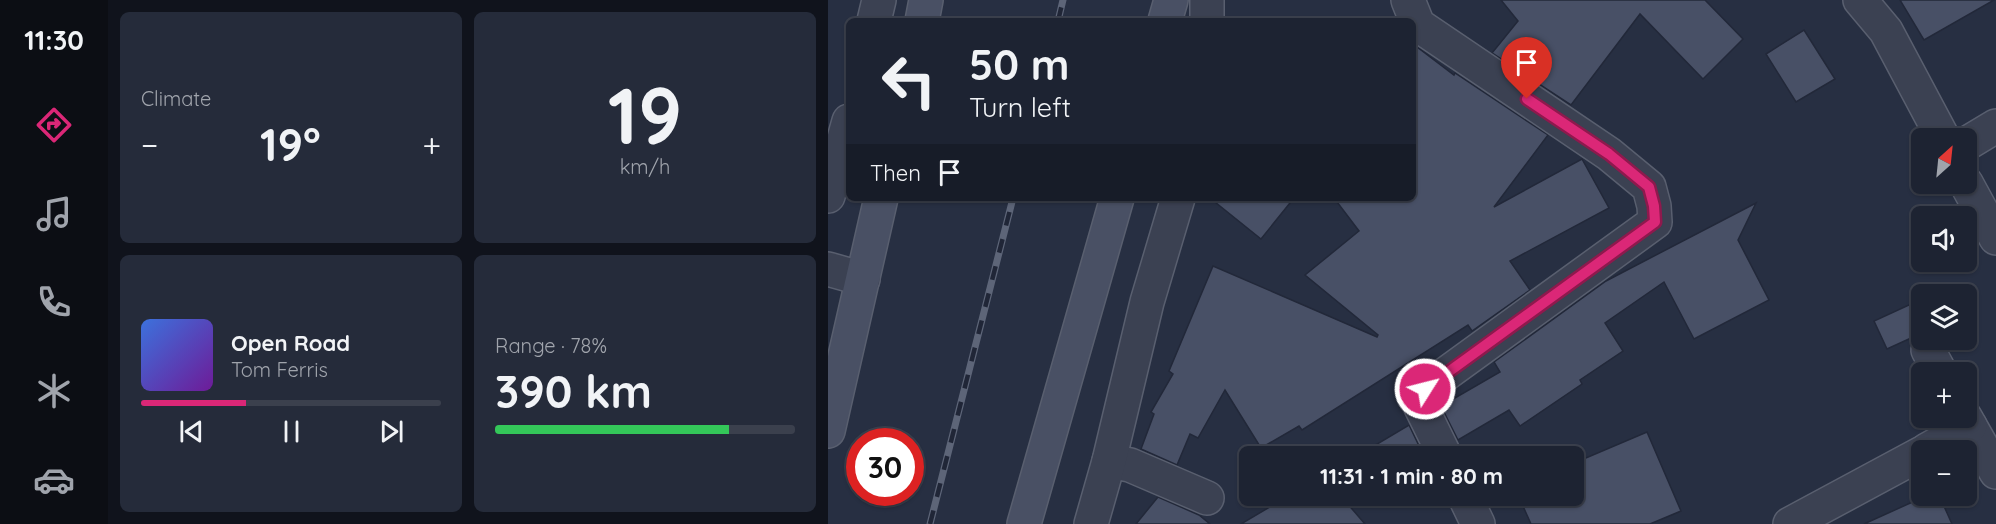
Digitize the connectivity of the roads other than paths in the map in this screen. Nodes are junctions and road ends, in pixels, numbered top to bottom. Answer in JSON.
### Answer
{"nodes":[{"id":1,"x":879,"y":0,"type":"edge"},
{"id":2,"x":926,"y":0,"type":"edge"},
{"id":3,"x":1171,"y":0,"type":"edge"},
{"id":4,"x":1207,"y":0,"type":"edge"},
{"id":5,"x":1408,"y":0,"type":"edge"},
{"id":6,"x":1860,"y":0,"type":"edge"},
{"id":7,"x":875,"y":18,"type":"edge"},
{"id":8,"x":923,"y":18,"type":"edge"},
{"id":9,"x":1166,"y":18,"type":"edge"},
{"id":10,"x":1207,"y":18,"type":"edge"},
{"id":11,"x":1415,"y":18,"type":"edge"},
{"id":12,"x":1416,"y":21,"type":"edge"},
{"id":13,"x":1996,"y":126,"type":"edge"},
{"id":14,"x":1938,"y":128,"type":"edge"},
{"id":15,"x":846,"y":132,"type":"edge"},
{"id":16,"x":1977,"y":137,"type":"edge"},
{"id":17,"x":1972,"y":194,"type":"edge"},
{"id":18,"x":828,"y":196,"type":"edge"},
{"id":19,"x":880,"y":201,"type":"edge"},
{"id":20,"x":1116,"y":201,"type":"edge"},
{"id":21,"x":1177,"y":201,"type":"edge"},
{"id":22,"x":1996,"y":238,"type":"edge"},
{"id":23,"x":828,"y":269,"type":"edge"},
{"id":24,"x":863,"y":279,"type":"junction"},
{"id":25,"x":1959,"y":428,"type":"edge"},
{"id":26,"x":1971,"y":428,"type":"edge"},
{"id":27,"x":828,"y":431,"type":"edge"},
{"id":28,"x":1941,"y":440,"type":"edge"},
{"id":29,"x":1440,"y":446,"type":"edge"},
{"id":30,"x":1911,"y":459,"type":"edge"},
{"id":31,"x":1109,"y":461,"type":"junction"},
{"id":32,"x":1996,"y":472,"type":"edge"},
{"id":33,"x":1207,"y":498,"type":"dead end"},
{"id":34,"x":1469,"y":506,"type":"edge"},
{"id":35,"x":1024,"y":524,"type":"edge"},
{"id":36,"x":1091,"y":524,"type":"edge"},
{"id":37,"x":1478,"y":524,"type":"edge"},
{"id":38,"x":1790,"y":524,"type":"edge"}],
"edges":[{"from":1,"to":7,"type":"street"},
{"from":2,"to":8,"type":"main road"},
{"from":3,"to":9,"type":"main road"},
{"from":4,"to":10,"type":"street"},
{"from":5,"to":11,"type":"street"},
{"from":6,"to":14,"type":"street"},
{"from":12,"to":29,"type":"street"},
{"from":13,"to":16,"type":"street"},
{"from":15,"to":18,"type":"street"},
{"from":17,"to":22,"type":"street"},
{"from":19,"to":24,"type":"main road"},
{"from":20,"to":35,"type":"main road"},
{"from":21,"to":31,"type":"street"},
{"from":23,"to":24,"type":"street"},
{"from":24,"to":27,"type":"main road"},
{"from":25,"to":28,"type":"street"},
{"from":26,"to":32,"type":"street"},
{"from":30,"to":38,"type":"street"},
{"from":31,"to":33,"type":"street"},
{"from":31,"to":36,"type":"street"},
{"from":34,"to":37,"type":"street"}]}
